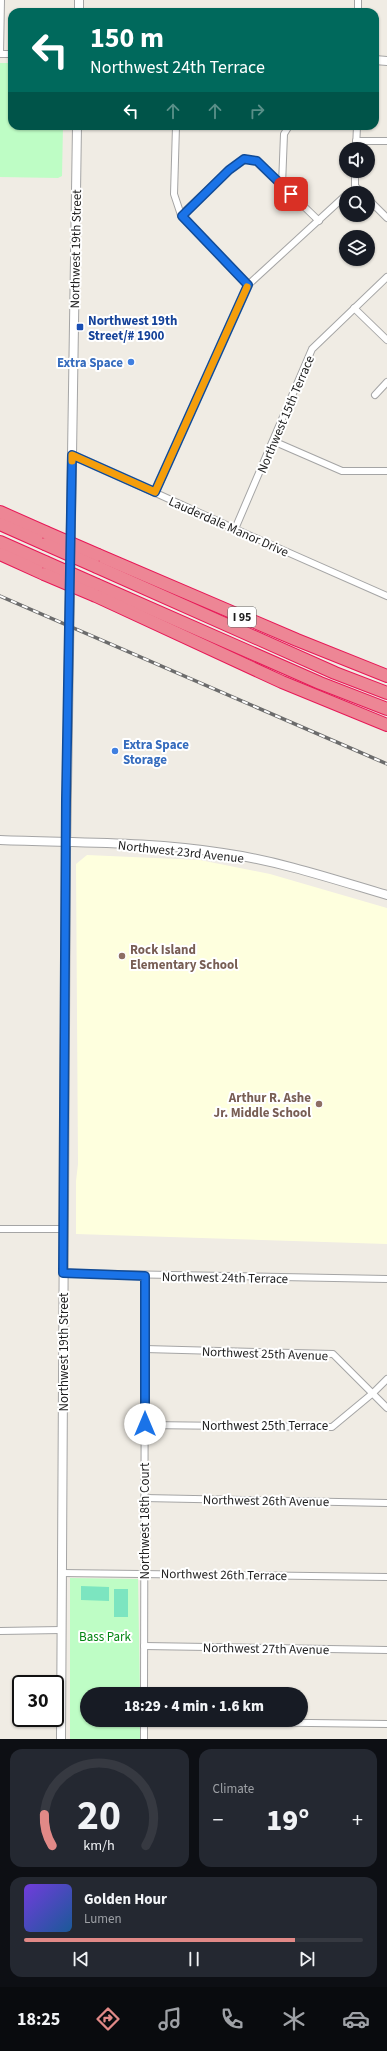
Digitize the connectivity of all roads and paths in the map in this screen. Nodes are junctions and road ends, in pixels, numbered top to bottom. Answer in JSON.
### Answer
{"nodes":[{"id":1,"x":1,"y":0,"type":"edge"},
{"id":2,"x":0,"y":54,"type":"edge"},
{"id":3,"x":77,"y":130,"type":"edge"},
{"id":4,"x":176,"y":130,"type":"edge"},
{"id":5,"x":286,"y":130,"type":"edge"},
{"id":6,"x":357,"y":130,"type":"edge"},
{"id":7,"x":356,"y":140,"type":"joint"},
{"id":8,"x":387,"y":141,"type":"edge"},
{"id":9,"x":355,"y":178,"type":"edge"},
{"id":10,"x":282,"y":185,"type":"junction"},
{"id":11,"x":355,"y":186,"type":"edge"},
{"id":12,"x":339,"y":202,"type":"edge"},
{"id":13,"x":375,"y":206,"type":"edge"},
{"id":14,"x":182,"y":216,"type":"junction"},
{"id":15,"x":387,"y":218,"type":"edge"},
{"id":16,"x":319,"y":221,"type":"junction"},
{"id":17,"x":387,"y":277,"type":"edge"},
{"id":18,"x":248,"y":285,"type":"junction"},
{"id":19,"x":354,"y":308,"type":"junction"},
{"id":20,"x":387,"y":340,"type":"edge"},
{"id":21,"x":387,"y":382,"type":"edge"},
{"id":22,"x":375,"y":395,"type":"dead end"},
{"id":23,"x":273,"y":441,"type":"junction"},
{"id":24,"x":72,"y":455,"type":"junction"},
{"id":25,"x":387,"y":471,"type":"edge"},
{"id":26,"x":155,"y":492,"type":"junction"},
{"id":27,"x":0,"y":512,"type":"edge"},
{"id":28,"x":0,"y":524,"type":"edge"},
{"id":29,"x":235,"y":529,"type":"junction"},
{"id":30,"x":45,"y":538,"type":"junction"},
{"id":31,"x":0,"y":542,"type":"edge"},
{"id":32,"x":0,"y":554,"type":"edge"},
{"id":33,"x":98,"y":561,"type":"junction"},
{"id":34,"x":44,"y":568,"type":"junction"},
{"id":35,"x":97,"y":591,"type":"junction"},
{"id":36,"x":387,"y":596,"type":"edge"},
{"id":37,"x":387,"y":676,"type":"edge"},
{"id":38,"x":387,"y":693,"type":"edge"},
{"id":39,"x":387,"y":709,"type":"edge"},
{"id":40,"x":387,"y":725,"type":"edge"},
{"id":41,"x":0,"y":840,"type":"edge"},
{"id":42,"x":66,"y":842,"type":"junction"},
{"id":43,"x":387,"y":895,"type":"edge"},
{"id":44,"x":0,"y":1229,"type":"edge"},
{"id":45,"x":63,"y":1229,"type":"junction"},
{"id":46,"x":63,"y":1273,"type":"junction"},
{"id":47,"x":145,"y":1276,"type":"junction"},
{"id":48,"x":387,"y":1279,"type":"edge"},
{"id":49,"x":145,"y":1349,"type":"junction"},
{"id":50,"x":387,"y":1379,"type":"edge"},
{"id":51,"x":373,"y":1393,"type":"junction"},
{"id":52,"x":387,"y":1408,"type":"edge"},
{"id":53,"x":145,"y":1424,"type":"junction"},
{"id":54,"x":144,"y":1498,"type":"junction"},
{"id":55,"x":387,"y":1503,"type":"edge"},
{"id":56,"x":62,"y":1572,"type":"junction"},
{"id":57,"x":144,"y":1572,"type":"junction"},
{"id":58,"x":387,"y":1577,"type":"edge"},
{"id":59,"x":61,"y":1630,"type":"junction"},
{"id":60,"x":0,"y":1631,"type":"edge"},
{"id":61,"x":144,"y":1646,"type":"junction"},
{"id":62,"x":387,"y":1650,"type":"edge"},
{"id":63,"x":144,"y":1687,"type":"edge"},
{"id":64,"x":308,"y":1723,"type":"edge"},
{"id":65,"x":387,"y":1724,"type":"edge"},
{"id":66,"x":144,"y":1727,"type":"edge"},
{"id":67,"x":61,"y":1739,"type":"edge"},
{"id":68,"x":144,"y":1739,"type":"edge"}],
"edges":[{"from":1,"to":2,"type":"street"},
{"from":3,"to":24,"type":"street","name":"Northwest 19th Street"},
{"from":4,"to":14,"type":"street"},
{"from":5,"to":10,"type":"street"},
{"from":6,"to":7,"type":"street"},
{"from":7,"to":8,"type":"street"},
{"from":9,"to":11,"type":"street"},
{"from":10,"to":14,"type":"street"},
{"from":10,"to":16,"type":"street"},
{"from":12,"to":16,"type":"street"},
{"from":13,"to":15,"type":"street"},
{"from":14,"to":18,"type":"street"},
{"from":16,"to":18,"type":"street"},
{"from":17,"to":19,"type":"street","name":"Northwest 15th Terrace"},
{"from":18,"to":26,"type":"street"},
{"from":19,"to":20,"type":"street"},
{"from":19,"to":23,"type":"street","name":"Northwest 15th Terrace"},
{"from":21,"to":22,"type":"street"},
{"from":23,"to":25,"type":"street"},
{"from":23,"to":29,"type":"street","name":"Northwest 15th Terrace"},
{"from":24,"to":26,"type":"street","name":"Lauderdale Manor Drive"},
{"from":24,"to":42,"type":"street","name":"Northwest 19th Street"},
{"from":26,"to":29,"type":"street","name":"Lauderdale Manor Drive"},
{"from":27,"to":30,"type":"highway","number":"I 95"},
{"from":28,"to":30,"type":"highway"},
{"from":29,"to":36,"type":"street","name":"Lauderdale Manor Drive"},
{"from":30,"to":33,"type":"highway","number":"I 95","bridge":true},
{"from":31,"to":34,"type":"highway"},
{"from":32,"to":34,"type":"highway"},
{"from":33,"to":37,"type":"highway","number":"I 95"},
{"from":33,"to":38,"type":"highway"},
{"from":34,"to":35,"type":"highway","bridge":true},
{"from":35,"to":39,"type":"highway"},
{"from":35,"to":40,"type":"highway"},
{"from":41,"to":42,"type":"street","name":"Northwest 23rd Avenue"},
{"from":42,"to":43,"type":"street","name":"Northwest 23rd Avenue"},
{"from":42,"to":45,"type":"street","name":"Northwest 19th Street"},
{"from":44,"to":45,"type":"street"},
{"from":45,"to":46,"type":"street","name":"Northwest 19th Street"},
{"from":46,"to":47,"type":"street","name":"Northwest 24th Terrace"},
{"from":46,"to":56,"type":"street","name":"Northwest 19th Street"},
{"from":47,"to":48,"type":"street","name":"Northwest 24th Terrace"},
{"from":47,"to":49,"type":"street","name":"Northwest 18th Court"},
{"from":49,"to":51,"type":"street","name":"Northwest 25th Avenue"},
{"from":49,"to":53,"type":"street","name":"Northwest 18th Court"},
{"from":50,"to":51,"type":"street","name":"Northwest 25th Terrace"},
{"from":51,"to":52,"type":"street","name":"Northwest 25th Avenue"},
{"from":51,"to":53,"type":"street","name":"Northwest 25th Terrace"},
{"from":53,"to":54,"type":"street","name":"Northwest 18th Court"},
{"from":54,"to":55,"type":"street","name":"Northwest 26th Avenue"},
{"from":54,"to":57,"type":"street","name":"Northwest 18th Court"},
{"from":56,"to":57,"type":"street","name":"Northwest 26th Terrace"},
{"from":56,"to":59,"type":"street","name":"Northwest 19th Street"},
{"from":57,"to":58,"type":"street","name":"Northwest 26th Terrace"},
{"from":57,"to":61,"type":"street","name":"Northwest 18th Court"},
{"from":59,"to":60,"type":"street"},
{"from":59,"to":67,"type":"street","name":"Northwest 19th Street"},
{"from":61,"to":62,"type":"street","name":"Northwest 27th Avenue"},
{"from":61,"to":63,"type":"street","name":"Northwest 18th Court"},
{"from":64,"to":65,"type":"street"},
{"from":66,"to":68,"type":"street"}]}
